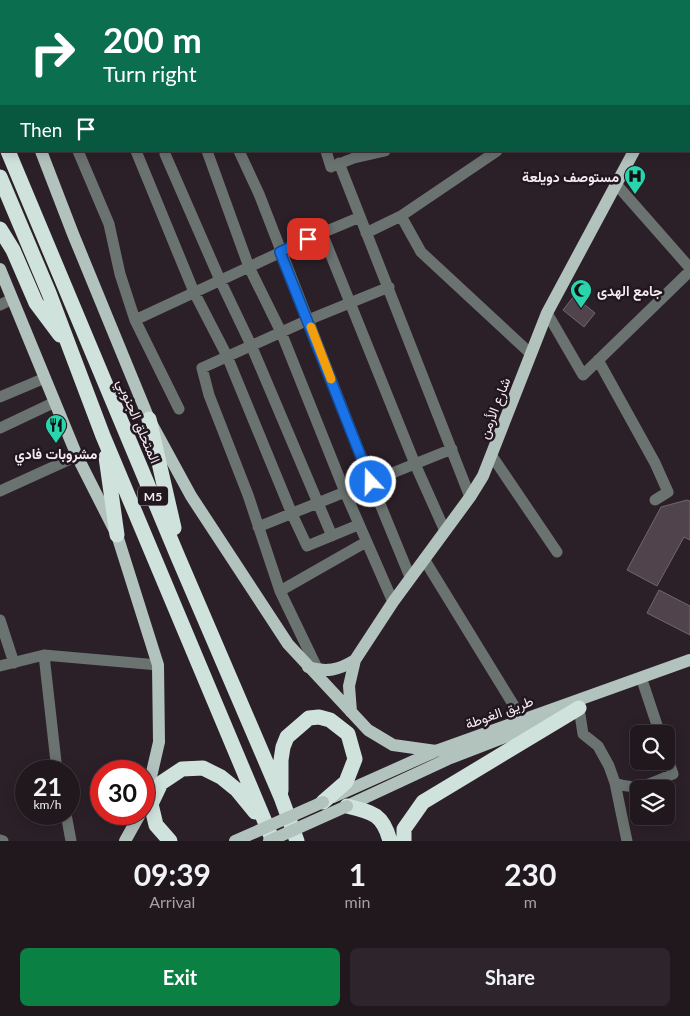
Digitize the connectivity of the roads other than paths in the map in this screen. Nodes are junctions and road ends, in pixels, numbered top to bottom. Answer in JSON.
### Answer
{"nodes":[{"id":1,"x":8,"y":152,"type":"edge"},
{"id":2,"x":41,"y":152,"type":"edge"},
{"id":3,"x":78,"y":152,"type":"edge"},
{"id":4,"x":136,"y":152,"type":"edge"},
{"id":5,"x":207,"y":152,"type":"edge"},
{"id":6,"x":239,"y":152,"type":"edge"},
{"id":7,"x":326,"y":152,"type":"edge"},
{"id":8,"x":378,"y":152,"type":"edge"},
{"id":9,"x":496,"y":152,"type":"edge"},
{"id":10,"x":633,"y":152,"type":"edge"},
{"id":11,"x":165,"y":154,"type":"dead end"},
{"id":12,"x":345,"y":158,"type":"edge"},
{"id":13,"x":0,"y":176,"type":"edge"},
{"id":14,"x":616,"y":184,"type":"junction"},
{"id":15,"x":401,"y":216,"type":"junction"},
{"id":16,"x":360,"y":217,"type":"junction"},
{"id":17,"x":0,"y":228,"type":"edge"},
{"id":18,"x":322,"y":233,"type":"junction"},
{"id":19,"x":366,"y":233,"type":"junction"},
{"id":20,"x":280,"y":252,"type":"junction"},
{"id":21,"x":249,"y":267,"type":"junction"},
{"id":22,"x":0,"y":269,"type":"edge"},
{"id":23,"x":690,"y":269,"type":"edge"},
{"id":24,"x":220,"y":280,"type":"junction"},
{"id":25,"x":389,"y":287,"type":"junction"},
{"id":26,"x":194,"y":292,"type":"junction"},
{"id":27,"x":12,"y":299,"type":"junction"},
{"id":28,"x":349,"y":303,"type":"junction"},
{"id":29,"x":0,"y":305,"type":"edge"},
{"id":30,"x":548,"y":313,"type":"junction"},
{"id":31,"x":136,"y":320,"type":"junction"},
{"id":32,"x":308,"y":320,"type":"junction"},
{"id":33,"x":281,"y":332,"type":"junction"},
{"id":34,"x":251,"y":345,"type":"junction"},
{"id":35,"x":72,"y":351,"type":"junction"},
{"id":36,"x":531,"y":354,"type":"junction"},
{"id":37,"x":227,"y":356,"type":"junction"},
{"id":38,"x":598,"y":360,"type":"junction"},
{"id":39,"x":45,"y":378,"type":"junction"},
{"id":40,"x":0,"y":397,"type":"edge"},
{"id":41,"x":55,"y":402,"type":"junction"},
{"id":42,"x":179,"y":409,"type":"dead end"},
{"id":43,"x":149,"y":419,"type":"junction"},
{"id":44,"x":0,"y":428,"type":"edge"},
{"id":45,"x":103,"y":436,"type":"junction"},
{"id":46,"x":452,"y":449,"type":"junction"},
{"id":47,"x":77,"y":456,"type":"junction"},
{"id":48,"x":492,"y":456,"type":"junction"},
{"id":49,"x":415,"y":464,"type":"junction"},
{"id":50,"x":371,"y":482,"type":"junction"},
{"id":51,"x":0,"y":491,"type":"edge"},
{"id":52,"x":345,"y":492,"type":"junction"},
{"id":53,"x":470,"y":497,"type":"junction"},
{"id":54,"x":655,"y":500,"type":"dead end"},
{"id":55,"x":320,"y":503,"type":"junction"},
{"id":56,"x":292,"y":514,"type":"junction"},
{"id":57,"x":358,"y":525,"type":"junction"},
{"id":58,"x":258,"y":528,"type":"junction"},
{"id":59,"x":444,"y":531,"type":"junction"},
{"id":60,"x":117,"y":536,"type":"junction"},
{"id":61,"x":332,"y":536,"type":"junction"},
{"id":62,"x":366,"y":542,"type":"junction"},
{"id":63,"x":557,"y":552,"type":"dead end"},
{"id":64,"x":178,"y":557,"type":"junction"},
{"id":65,"x":424,"y":559,"type":"junction"},
{"id":66,"x":410,"y":578,"type":"junction"},
{"id":67,"x":280,"y":591,"type":"junction"},
{"id":68,"x":393,"y":602,"type":"junction"},
{"id":69,"x":0,"y":620,"type":"edge"},
{"id":70,"x":44,"y":655,"type":"junction"},
{"id":71,"x":355,"y":660,"type":"junction"},
{"id":72,"x":690,"y":660,"type":"edge"},
{"id":73,"x":14,"y":663,"type":"junction"},
{"id":74,"x":158,"y":665,"type":"junction"},
{"id":75,"x":0,"y":666,"type":"edge"},
{"id":76,"x":690,"y":667,"type":"edge"},
{"id":77,"x":313,"y":669,"type":"junction"},
{"id":78,"x":643,"y":683,"type":"junction"},
{"id":79,"x":579,"y":708,"type":"junction"},
{"id":80,"x":516,"y":709,"type":"dead end"},
{"id":81,"x":351,"y":712,"type":"junction"},
{"id":82,"x":657,"y":725,"type":"edge"},
{"id":83,"x":436,"y":751,"type":"junction"},
{"id":84,"x":57,"y":760,"type":"edge"},
{"id":85,"x":155,"y":760,"type":"edge"},
{"id":86,"x":672,"y":770,"type":"edge"},
{"id":87,"x":615,"y":783,"type":"junction"},
{"id":88,"x":281,"y":797,"type":"junction"},
{"id":89,"x":322,"y":802,"type":"junction"},
{"id":90,"x":347,"y":806,"type":"junction"},
{"id":91,"x":288,"y":817,"type":"junction"},
{"id":92,"x":68,"y":825,"type":"edge"},
{"id":93,"x":134,"y":825,"type":"edge"},
{"id":94,"x":270,"y":837,"type":"edge"},
{"id":95,"x":71,"y":841,"type":"edge"},
{"id":96,"x":125,"y":841,"type":"edge"},
{"id":97,"x":170,"y":841,"type":"edge"},
{"id":98,"x":235,"y":841,"type":"edge"},
{"id":99,"x":297,"y":841,"type":"edge"},
{"id":100,"x":307,"y":841,"type":"edge"},
{"id":101,"x":390,"y":841,"type":"edge"},
{"id":102,"x":404,"y":841,"type":"edge"},
{"id":103,"x":627,"y":841,"type":"edge"}],
"edges":[{"from":1,"to":64,"type":"highway","name":"المتحلق الجنوبي","number":"M5"},
{"from":2,"to":43,"type":"main road"},
{"from":3,"to":31,"type":"street"},
{"from":4,"to":26,"type":"street"},
{"from":5,"to":21,"type":"street"},
{"from":6,"to":20,"type":"street"},
{"from":7,"to":12,"type":"street"},
{"from":8,"to":12,"type":"street"},
{"from":9,"to":15,"type":"street"},
{"from":10,"to":14,"type":"main road","name":"شارع الأرمن"},
{"from":11,"to":24,"type":"street"},
{"from":12,"to":16,"type":"street"},
{"from":13,"to":35,"type":"highway","number":"M5"},
{"from":14,"to":23,"type":"street"},
{"from":14,"to":30,"type":"main road","name":"شارع الأرمن"},
{"from":15,"to":19,"type":"street"},
{"from":15,"to":36,"type":"street"},
{"from":16,"to":18,"type":"street"},
{"from":16,"to":19,"type":"street"},
{"from":17,"to":35,"type":"highway"},
{"from":18,"to":20,"type":"street"},
{"from":18,"to":28,"type":"street"},
{"from":19,"to":25,"type":"street"},
{"from":20,"to":21,"type":"street"},
{"from":20,"to":32,"type":"street"},
{"from":21,"to":24,"type":"street"},
{"from":21,"to":33,"type":"street"},
{"from":22,"to":27,"type":"main road"},
{"from":23,"to":38,"type":"street"},
{"from":24,"to":26,"type":"street"},
{"from":24,"to":34,"type":"street"},
{"from":25,"to":28,"type":"street"},
{"from":25,"to":46,"type":"street"},
{"from":26,"to":31,"type":"street"},
{"from":26,"to":37,"type":"street"},
{"from":27,"to":29,"type":"street"},
{"from":27,"to":39,"type":"main road"},
{"from":28,"to":32,"type":"street"},
{"from":28,"to":49,"type":"street"},
{"from":30,"to":36,"type":"main road","name":"شارع الأرمن"},
{"from":30,"to":38,"type":"street"},
{"from":31,"to":42,"type":"street"},
{"from":32,"to":33,"type":"street"},
{"from":32,"to":50,"type":"street"},
{"from":33,"to":34,"type":"street"},
{"from":33,"to":52,"type":"street"},
{"from":34,"to":37,"type":"street"},
{"from":34,"to":55,"type":"street"},
{"from":35,"to":45,"type":"highway","number":"M5"},
{"from":36,"to":48,"type":"main road","name":"شارع الأرمن"},
{"from":37,"to":56,"type":"street"},
{"from":37,"to":58,"type":"street"},
{"from":38,"to":54,"type":"street"},
{"from":39,"to":40,"type":"street"},
{"from":39,"to":41,"type":"main road"},
{"from":41,"to":44,"type":"street"},
{"from":41,"to":47,"type":"main road"},
{"from":43,"to":64,"type":"highway"},
{"from":43,"to":77,"type":"main road"},
{"from":45,"to":60,"type":"highway"},
{"from":45,"to":94,"type":"highway","number":"M5"},
{"from":46,"to":49,"type":"street"},
{"from":46,"to":53,"type":"street"},
{"from":47,"to":51,"type":"street"},
{"from":47,"to":60,"type":"main road"},
{"from":48,"to":53,"type":"main road","name":"شارع الأرمن"},
{"from":48,"to":63,"type":"street"},
{"from":49,"to":50,"type":"street"},
{"from":49,"to":59,"type":"street"},
{"from":50,"to":52,"type":"street"},
{"from":50,"to":66,"type":"street"},
{"from":52,"to":55,"type":"street"},
{"from":52,"to":57,"type":"street"},
{"from":53,"to":59,"type":"main road","name":"شارع الأرمن"},
{"from":55,"to":56,"type":"street"},
{"from":55,"to":61,"type":"street"},
{"from":56,"to":58,"type":"street"},
{"from":56,"to":61,"type":"street"},
{"from":57,"to":61,"type":"street"},
{"from":57,"to":62,"type":"street"},
{"from":58,"to":67,"type":"street"},
{"from":59,"to":65,"type":"main road","name":"شارع الأرمن"},
{"from":60,"to":74,"type":"main road"},
{"from":62,"to":67,"type":"street"},
{"from":62,"to":68,"type":"street"},
{"from":64,"to":88,"type":"highway","name":"المتحلق الجنوبي","number":"M5"},
{"from":65,"to":66,"type":"main road","name":"شارع الأرمن"},
{"from":65,"to":80,"type":"street"},
{"from":66,"to":68,"type":"main road","name":"شارع الأرمن"},
{"from":67,"to":77,"type":"street"},
{"from":68,"to":71,"type":"main road","name":"شارع الأرمن"},
{"from":69,"to":73,"type":"street"},
{"from":70,"to":73,"type":"street"},
{"from":70,"to":74,"type":"street"},
{"from":70,"to":84,"type":"street"},
{"from":71,"to":77,"type":"main road"},
{"from":71,"to":81,"type":"main road","name":"شارع الأرمن"},
{"from":72,"to":83,"type":"main road","name":"طريق الغوطة"},
{"from":73,"to":75,"type":"street"},
{"from":74,"to":85,"type":"main road"},
{"from":76,"to":78,"type":"main road"},
{"from":77,"to":81,"type":"main road"},
{"from":78,"to":79,"type":"main road"},
{"from":78,"to":82,"type":"street"},
{"from":79,"to":87,"type":"street"},
{"from":79,"to":90,"type":"main road"},
{"from":79,"to":102,"type":"highway"},
{"from":81,"to":83,"type":"main road"},
{"from":83,"to":89,"type":"main road","name":"طريق الغوطة"},
{"from":86,"to":87,"type":"street"},
{"from":87,"to":103,"type":"street"},
{"from":88,"to":89,"type":"highway"},
{"from":88,"to":91,"type":"highway","name":"المتحلق الجنوبي","number":"M5"},
{"from":89,"to":91,"type":"main road","bridge":true},
{"from":90,"to":94,"type":"main road","bridge":true},
{"from":90,"to":101,"type":"highway"},
{"from":91,"to":98,"type":"main road","bridge":true},
{"from":91,"to":99,"type":"highway","name":"المتحلق الجنوبي","number":"M5"},
{"from":91,"to":100,"type":"highway"},
{"from":92,"to":95,"type":"street"},
{"from":93,"to":96,"type":"main road"},
{"from":94,"to":97,"type":"highway"}]}
